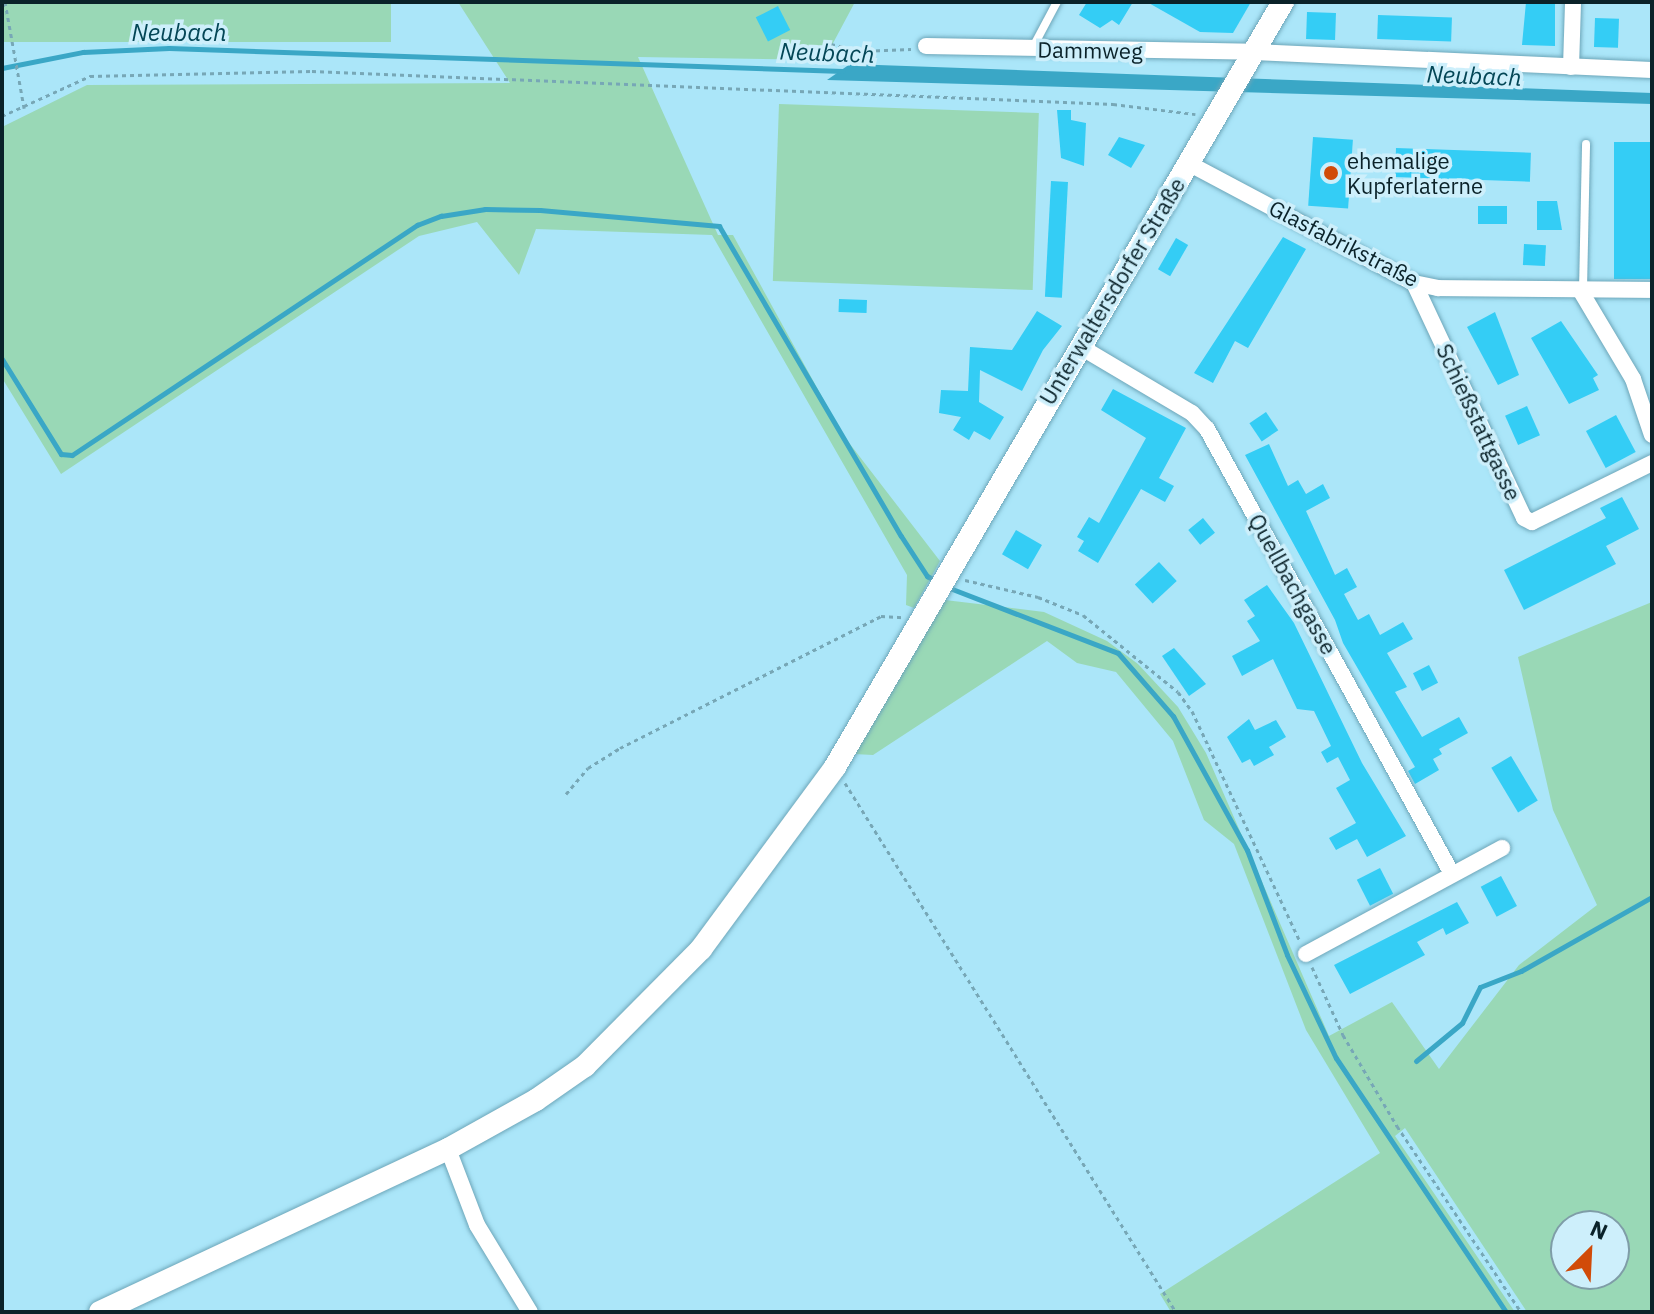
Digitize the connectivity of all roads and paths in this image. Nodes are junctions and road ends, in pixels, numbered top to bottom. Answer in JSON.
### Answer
{"nodes":[{"id":1,"x":5,"y":2,"type":"edge"},
{"id":2,"x":1057,"y":2,"type":"edge"},
{"id":3,"x":1283,"y":2,"type":"edge"},
{"id":4,"x":1573,"y":2,"type":"edge"},
{"id":5,"x":823,"y":42,"type":"dead end"},
{"id":6,"x":926,"y":46,"type":"joint"},
{"id":7,"x":1033,"y":49,"type":"junction"},
{"id":8,"x":1248,"y":61,"type":"junction"},
{"id":9,"x":1571,"y":67,"type":"junction"},
{"id":10,"x":1652,"y":70,"type":"edge"},
{"id":11,"x":24,"y":108,"type":"junction"},
{"id":12,"x":1218,"y":114,"type":"junction"},
{"id":13,"x":2,"y":116,"type":"edge"},
{"id":14,"x":1586,"y":144,"type":"dead end"},
{"id":15,"x":1188,"y":163,"type":"junction"},
{"id":16,"x":1414,"y":283,"type":"junction"},
{"id":17,"x":1581,"y":290,"type":"junction"},
{"id":18,"x":1652,"y":290,"type":"edge"},
{"id":19,"x":1079,"y":346,"type":"junction"},
{"id":20,"x":1633,"y":379,"type":"junction"},
{"id":21,"x":1652,"y":382,"type":"edge"},
{"id":22,"x":1652,"y":435,"type":"edge"},
{"id":23,"x":1652,"y":463,"type":"edge"},
{"id":24,"x":940,"y":583,"type":"junction"},
{"id":25,"x":918,"y":622,"type":"junction"},
{"id":26,"x":835,"y":767,"type":"junction"},
{"id":27,"x":566,"y":794,"type":"dead end"},
{"id":28,"x":1502,"y":848,"type":"dead end"},
{"id":29,"x":1452,"y":874,"type":"junction"},
{"id":30,"x":1306,"y":954,"type":"junction"},
{"id":31,"x":448,"y":1149,"type":"junction"},
{"id":32,"x":100,"y":1312,"type":"edge"},
{"id":33,"x":530,"y":1312,"type":"edge"},
{"id":34,"x":1176,"y":1312,"type":"edge"},
{"id":35,"x":1521,"y":1312,"type":"edge"}],
"edges":[{"from":1,"to":11,"type":"path"},
{"from":2,"to":7,"type":"lane"},
{"from":3,"to":8,"type":"main road","name":"Unterwaltersdorfer Straße"},
{"from":4,"to":9,"type":"street"},
{"from":5,"to":6,"type":"path"},
{"from":6,"to":7,"type":"street","name":"Dammweg"},
{"from":7,"to":8,"type":"street","name":"Dammweg"},
{"from":8,"to":9,"type":"street","name":"Dammweg"},
{"from":8,"to":12,"type":"main road","name":"Unterwaltersdorfer Straße"},
{"from":9,"to":10,"type":"street","name":"Dammweg"},
{"from":11,"to":12,"type":"path"},
{"from":11,"to":13,"type":"path"},
{"from":12,"to":15,"type":"main road","name":"Unterwaltersdorfer Straße"},
{"from":14,"to":17,"type":"lane"},
{"from":15,"to":16,"type":"street","name":"Glasfabrikstraße"},
{"from":15,"to":19,"type":"main road","name":"Unterwaltersdorfer Straße"},
{"from":16,"to":17,"type":"street","name":"Glasfabrikstraße"},
{"from":16,"to":23,"type":"street","name":"Schießstattgasse"},
{"from":17,"to":18,"type":"street","name":"Glasfabrikstraße"},
{"from":17,"to":20,"type":"street"},
{"from":19,"to":24,"type":"main road","name":"Unterwaltersdorfer Straße"},
{"from":19,"to":29,"type":"street","name":"Quellbachgasse"},
{"from":20,"to":21,"type":"street"},
{"from":20,"to":22,"type":"street"},
{"from":24,"to":25,"type":"main road","name":"Unterwaltersdorfer Straße"},
{"from":24,"to":30,"type":"path"},
{"from":25,"to":26,"type":"main road","name":"Unterwaltersdorfer Straße"},
{"from":25,"to":27,"type":"path"},
{"from":26,"to":31,"type":"main road","name":"Unterwaltersdorfer Straße"},
{"from":26,"to":34,"type":"path"},
{"from":28,"to":29,"type":"street"},
{"from":29,"to":30,"type":"street"},
{"from":30,"to":35,"type":"path"},
{"from":31,"to":32,"type":"main road","name":"Unterwaltersdorfer Straße"},
{"from":31,"to":33,"type":"street"}]}
